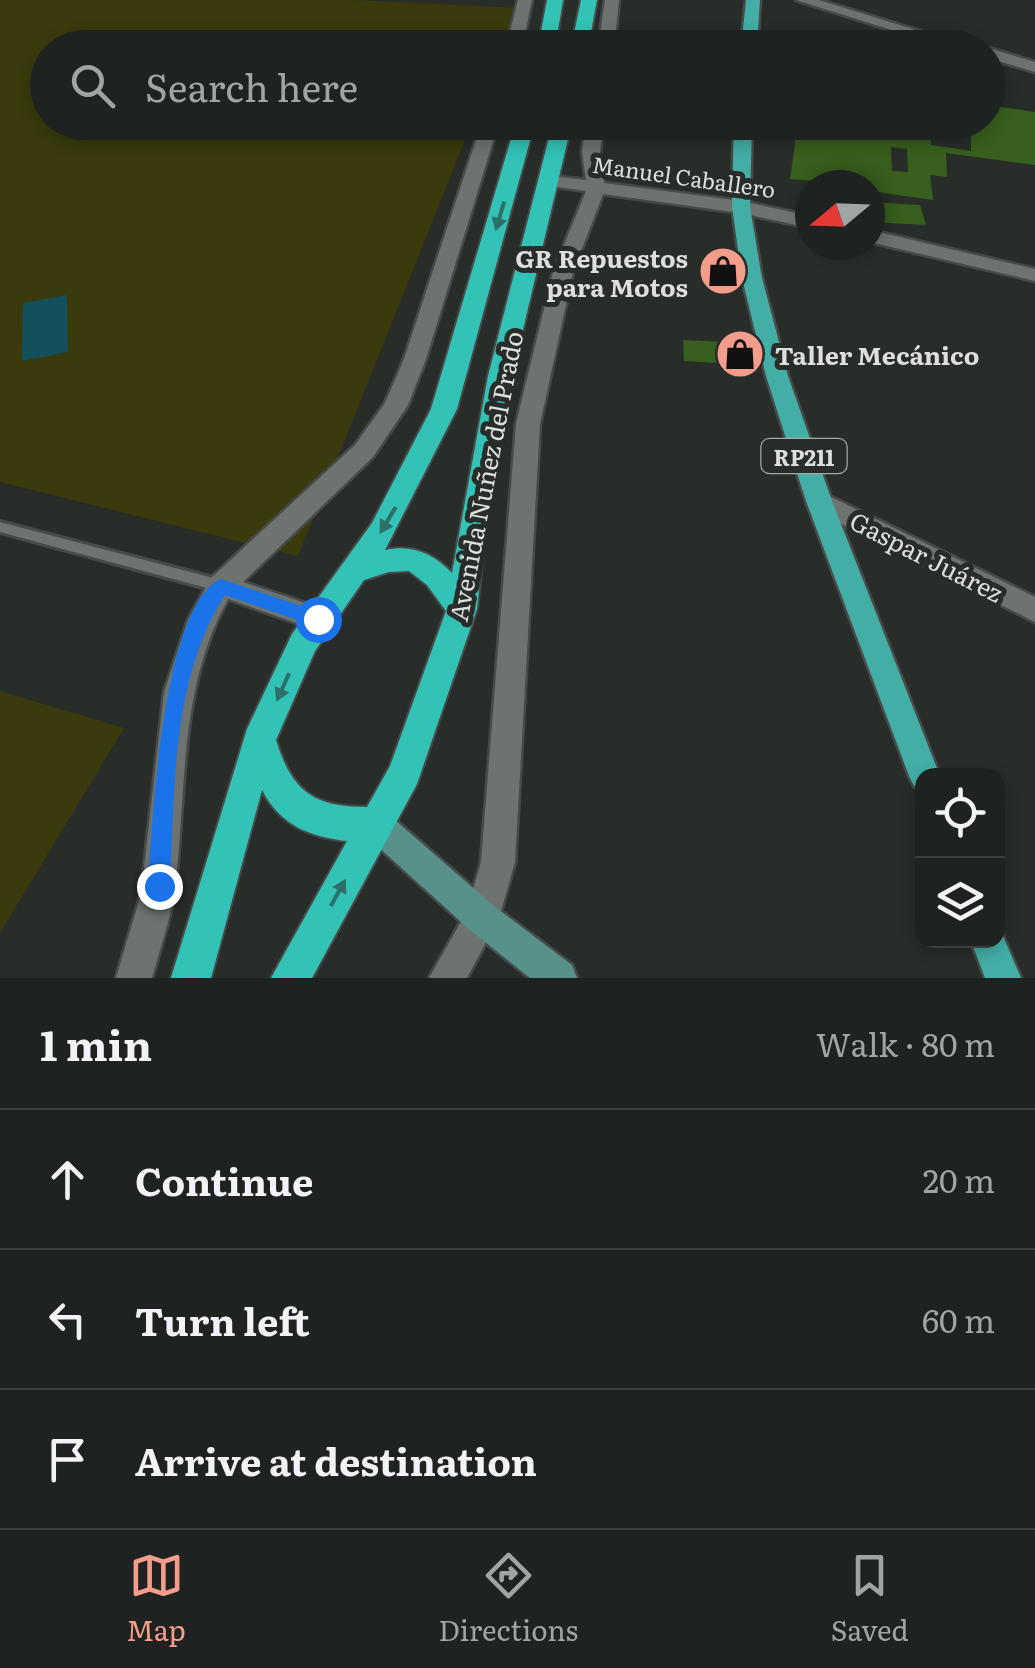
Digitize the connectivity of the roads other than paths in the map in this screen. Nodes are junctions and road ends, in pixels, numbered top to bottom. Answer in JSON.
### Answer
{"nodes":[{"id":1,"x":525,"y":0,"type":"edge"},
{"id":2,"x":554,"y":0,"type":"edge"},
{"id":3,"x":588,"y":0,"type":"edge"},
{"id":4,"x":612,"y":0,"type":"edge"},
{"id":5,"x":753,"y":0,"type":"edge"},
{"id":6,"x":803,"y":0,"type":"edge"},
{"id":7,"x":518,"y":30,"type":"edge"},
{"id":8,"x":549,"y":30,"type":"edge"},
{"id":9,"x":582,"y":30,"type":"edge"},
{"id":10,"x":608,"y":30,"type":"edge"},
{"id":11,"x":750,"y":30,"type":"edge"},
{"id":12,"x":906,"y":30,"type":"edge"},
{"id":13,"x":1005,"y":59,"type":"edge"},
{"id":14,"x":1035,"y":67,"type":"edge"},
{"id":15,"x":485,"y":140,"type":"edge"},
{"id":16,"x":521,"y":140,"type":"edge"},
{"id":17,"x":559,"y":140,"type":"edge"},
{"id":18,"x":593,"y":140,"type":"edge"},
{"id":19,"x":743,"y":140,"type":"edge"},
{"id":20,"x":551,"y":181,"type":"junction"},
{"id":21,"x":596,"y":189,"type":"junction"},
{"id":22,"x":741,"y":207,"type":"junction"},
{"id":23,"x":795,"y":219,"type":"edge"},
{"id":24,"x":885,"y":240,"type":"edge"},
{"id":25,"x":1035,"y":276,"type":"edge"},
{"id":26,"x":819,"y":502,"type":"junction"},
{"id":27,"x":0,"y":527,"type":"edge"},
{"id":28,"x":349,"y":573,"type":"junction"},
{"id":29,"x":221,"y":586,"type":"junction"},
{"id":30,"x":462,"y":610,"type":"junction"},
{"id":31,"x":1035,"y":610,"type":"edge"},
{"id":32,"x":318,"y":619,"type":"junction"},
{"id":33,"x":258,"y":740,"type":"junction"},
{"id":34,"x":922,"y":768,"type":"edge"},
{"id":35,"x":376,"y":824,"type":"junction"},
{"id":36,"x":482,"y":918,"type":"junction"},
{"id":37,"x":991,"y":948,"type":"edge"},
{"id":38,"x":134,"y":978,"type":"edge"},
{"id":39,"x":191,"y":978,"type":"edge"},
{"id":40,"x":291,"y":978,"type":"edge"},
{"id":41,"x":447,"y":978,"type":"edge"},
{"id":42,"x":559,"y":978,"type":"edge"},
{"id":43,"x":1003,"y":978,"type":"edge"}],
"edges":[{"from":1,"to":7,"type":"street"},
{"from":2,"to":8,"type":"highway"},
{"from":3,"to":9,"type":"highway"},
{"from":4,"to":10,"type":"street"},
{"from":5,"to":11,"type":"main road"},
{"from":6,"to":12,"type":"street"},
{"from":13,"to":14,"type":"street"},
{"from":15,"to":29,"type":"street"},
{"from":16,"to":28,"type":"highway","name":"Avenida Nuñez del Prado","one_way":true},
{"from":17,"to":20,"type":"highway","name":"Avenida Nuñez del Prado"},
{"from":18,"to":21,"type":"street"},
{"from":19,"to":22,"type":"main road","number":"RP211"},
{"from":20,"to":21,"type":"street","name":"Manuel Caballero"},
{"from":20,"to":30,"type":"highway","name":"Avenida Nuñez del Prado"},
{"from":21,"to":22,"type":"street","name":"Manuel Caballero"},
{"from":21,"to":36,"type":"street"},
{"from":22,"to":23,"type":"street","name":"Manuel Caballero"},
{"from":22,"to":26,"type":"main road","number":"RP211"},
{"from":24,"to":25,"type":"street"},
{"from":26,"to":31,"type":"street","name":"Gaspar Juárez"},
{"from":26,"to":34,"type":"main road","number":"RP211"},
{"from":27,"to":29,"type":"lane"},
{"from":28,"to":30,"type":"highway"},
{"from":28,"to":32,"type":"highway","name":"Avenida Nuñez del Prado"},
{"from":29,"to":32,"type":"street"},
{"from":29,"to":38,"type":"street"},
{"from":30,"to":35,"type":"highway","name":"Avenida Nuñez del Prado"},
{"from":32,"to":33,"type":"highway","name":"Avenida Nuñez del Prado","one_way":true},
{"from":33,"to":35,"type":"highway"},
{"from":33,"to":39,"type":"highway","name":"Avenida Nuñez del Prado"},
{"from":35,"to":36,"type":"main road"},
{"from":40,"to":35,"type":"highway","name":"Avenida Nuñez del Prado","one_way":true},
{"from":36,"to":41,"type":"street"},
{"from":36,"to":42,"type":"main road"},
{"from":37,"to":43,"type":"main road"}]}
